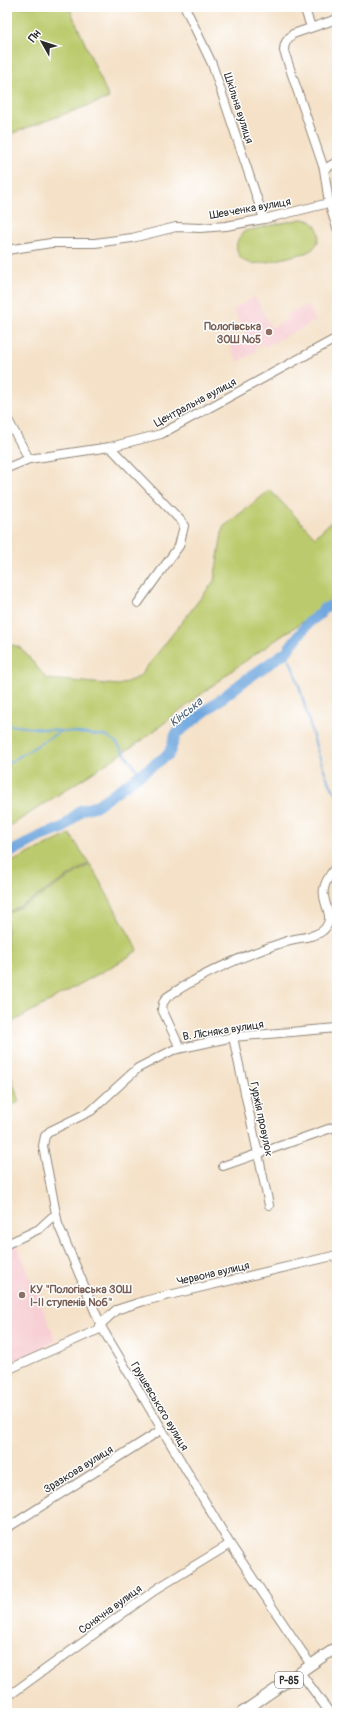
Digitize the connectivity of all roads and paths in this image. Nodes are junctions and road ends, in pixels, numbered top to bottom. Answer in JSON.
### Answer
{"nodes":[{"id":1,"x":186,"y":7,"type":"edge"},
{"id":2,"x":304,"y":7,"type":"edge"},
{"id":3,"x":337,"y":19,"type":"edge"},
{"id":4,"x":311,"y":28,"type":"junction"},
{"id":5,"x":337,"y":162,"type":"edge"},
{"id":6,"x":324,"y":169,"type":"junction"},
{"id":7,"x":329,"y":203,"type":"junction"},
{"id":8,"x":264,"y":219,"type":"junction"},
{"id":9,"x":337,"y":228,"type":"edge"},
{"id":10,"x":7,"y":250,"type":"edge"},
{"id":11,"x":337,"y":338,"type":"edge"},
{"id":12,"x":7,"y":418,"type":"edge"},
{"id":13,"x":110,"y":447,"type":"junction"},
{"id":14,"x":30,"y":459,"type":"junction"},
{"id":15,"x":7,"y":468,"type":"edge"},
{"id":16,"x":138,"y":604,"type":"dead end"},
{"id":17,"x":337,"y":865,"type":"edge"},
{"id":18,"x":337,"y":1028,"type":"edge"},
{"id":19,"x":233,"y":1037,"type":"junction"},
{"id":20,"x":180,"y":1048,"type":"junction"},
{"id":21,"x":337,"y":1126,"type":"edge"},
{"id":22,"x":45,"y":1136,"type":"joint"},
{"id":23,"x":258,"y":1154,"type":"junction"},
{"id":24,"x":223,"y":1166,"type":"dead end"},
{"id":25,"x":269,"y":1205,"type":"dead end"},
{"id":26,"x":55,"y":1216,"type":"junction"},
{"id":27,"x":7,"y":1244,"type":"edge"},
{"id":28,"x":337,"y":1255,"type":"edge"},
{"id":29,"x":101,"y":1326,"type":"junction"},
{"id":30,"x":7,"y":1370,"type":"edge"},
{"id":31,"x":161,"y":1430,"type":"junction"},
{"id":32,"x":7,"y":1528,"type":"edge"},
{"id":33,"x":230,"y":1544,"type":"junction"},
{"id":34,"x":337,"y":1647,"type":"edge"},
{"id":35,"x":311,"y":1665,"type":"junction"},
{"id":36,"x":300,"y":1672,"type":"junction"},
{"id":37,"x":7,"y":1697,"type":"edge"},
{"id":38,"x":241,"y":1713,"type":"edge"},
{"id":39,"x":330,"y":1713,"type":"edge"}],
"edges":[{"from":1,"to":8,"type":"street","name":"Шкільна вулиця"},
{"from":2,"to":4,"type":"street"},
{"from":3,"to":4,"type":"street"},
{"from":4,"to":6,"type":"street"},
{"from":5,"to":6,"type":"street"},
{"from":6,"to":7,"type":"street"},
{"from":7,"to":8,"type":"street","name":"Шевченка вулиця"},
{"from":7,"to":9,"type":"street"},
{"from":8,"to":10,"type":"street","name":"Шевченка вулиця"},
{"from":11,"to":13,"type":"street","name":"Центральна вулиця"},
{"from":12,"to":14,"type":"street"},
{"from":13,"to":14,"type":"street","name":"Центральна вулиця"},
{"from":13,"to":16,"type":"street"},
{"from":14,"to":15,"type":"street","name":"Центральна вулиця"},
{"from":17,"to":20,"type":"street"},
{"from":18,"to":19,"type":"street","name":"В. Лісняка вулиця"},
{"from":19,"to":20,"type":"street","name":"В. Лісняка вулиця"},
{"from":19,"to":23,"type":"street","name":"Гуржія провулок"},
{"from":20,"to":22,"type":"street","name":"В. Лісняка вулиця"},
{"from":21,"to":23,"type":"street"},
{"from":22,"to":26,"type":"street","name":"Грушевського вулиця"},
{"from":23,"to":24,"type":"street"},
{"from":23,"to":25,"type":"street","name":"Гуржія провулок"},
{"from":26,"to":27,"type":"street"},
{"from":26,"to":29,"type":"street","name":"Грушевського вулиця"},
{"from":28,"to":29,"type":"street","name":"Червона вулиця"},
{"from":29,"to":30,"type":"street","name":"Червона вулиця"},
{"from":29,"to":31,"type":"street","name":"Грушевського вулиця"},
{"from":31,"to":32,"type":"street","name":"Зразкова вулиця"},
{"from":31,"to":33,"type":"street","name":"Грушевського вулиця"},
{"from":33,"to":35,"type":"street","name":"Грушевського вулиця"},
{"from":33,"to":37,"type":"street","name":"Сонячна вулиця"},
{"from":34,"to":35,"type":"main road","number":"Р-85"},
{"from":35,"to":36,"type":"main road","number":"Р-85"},
{"from":36,"to":38,"type":"main road","number":"Р-85"},
{"from":36,"to":39,"type":"street"}]}
